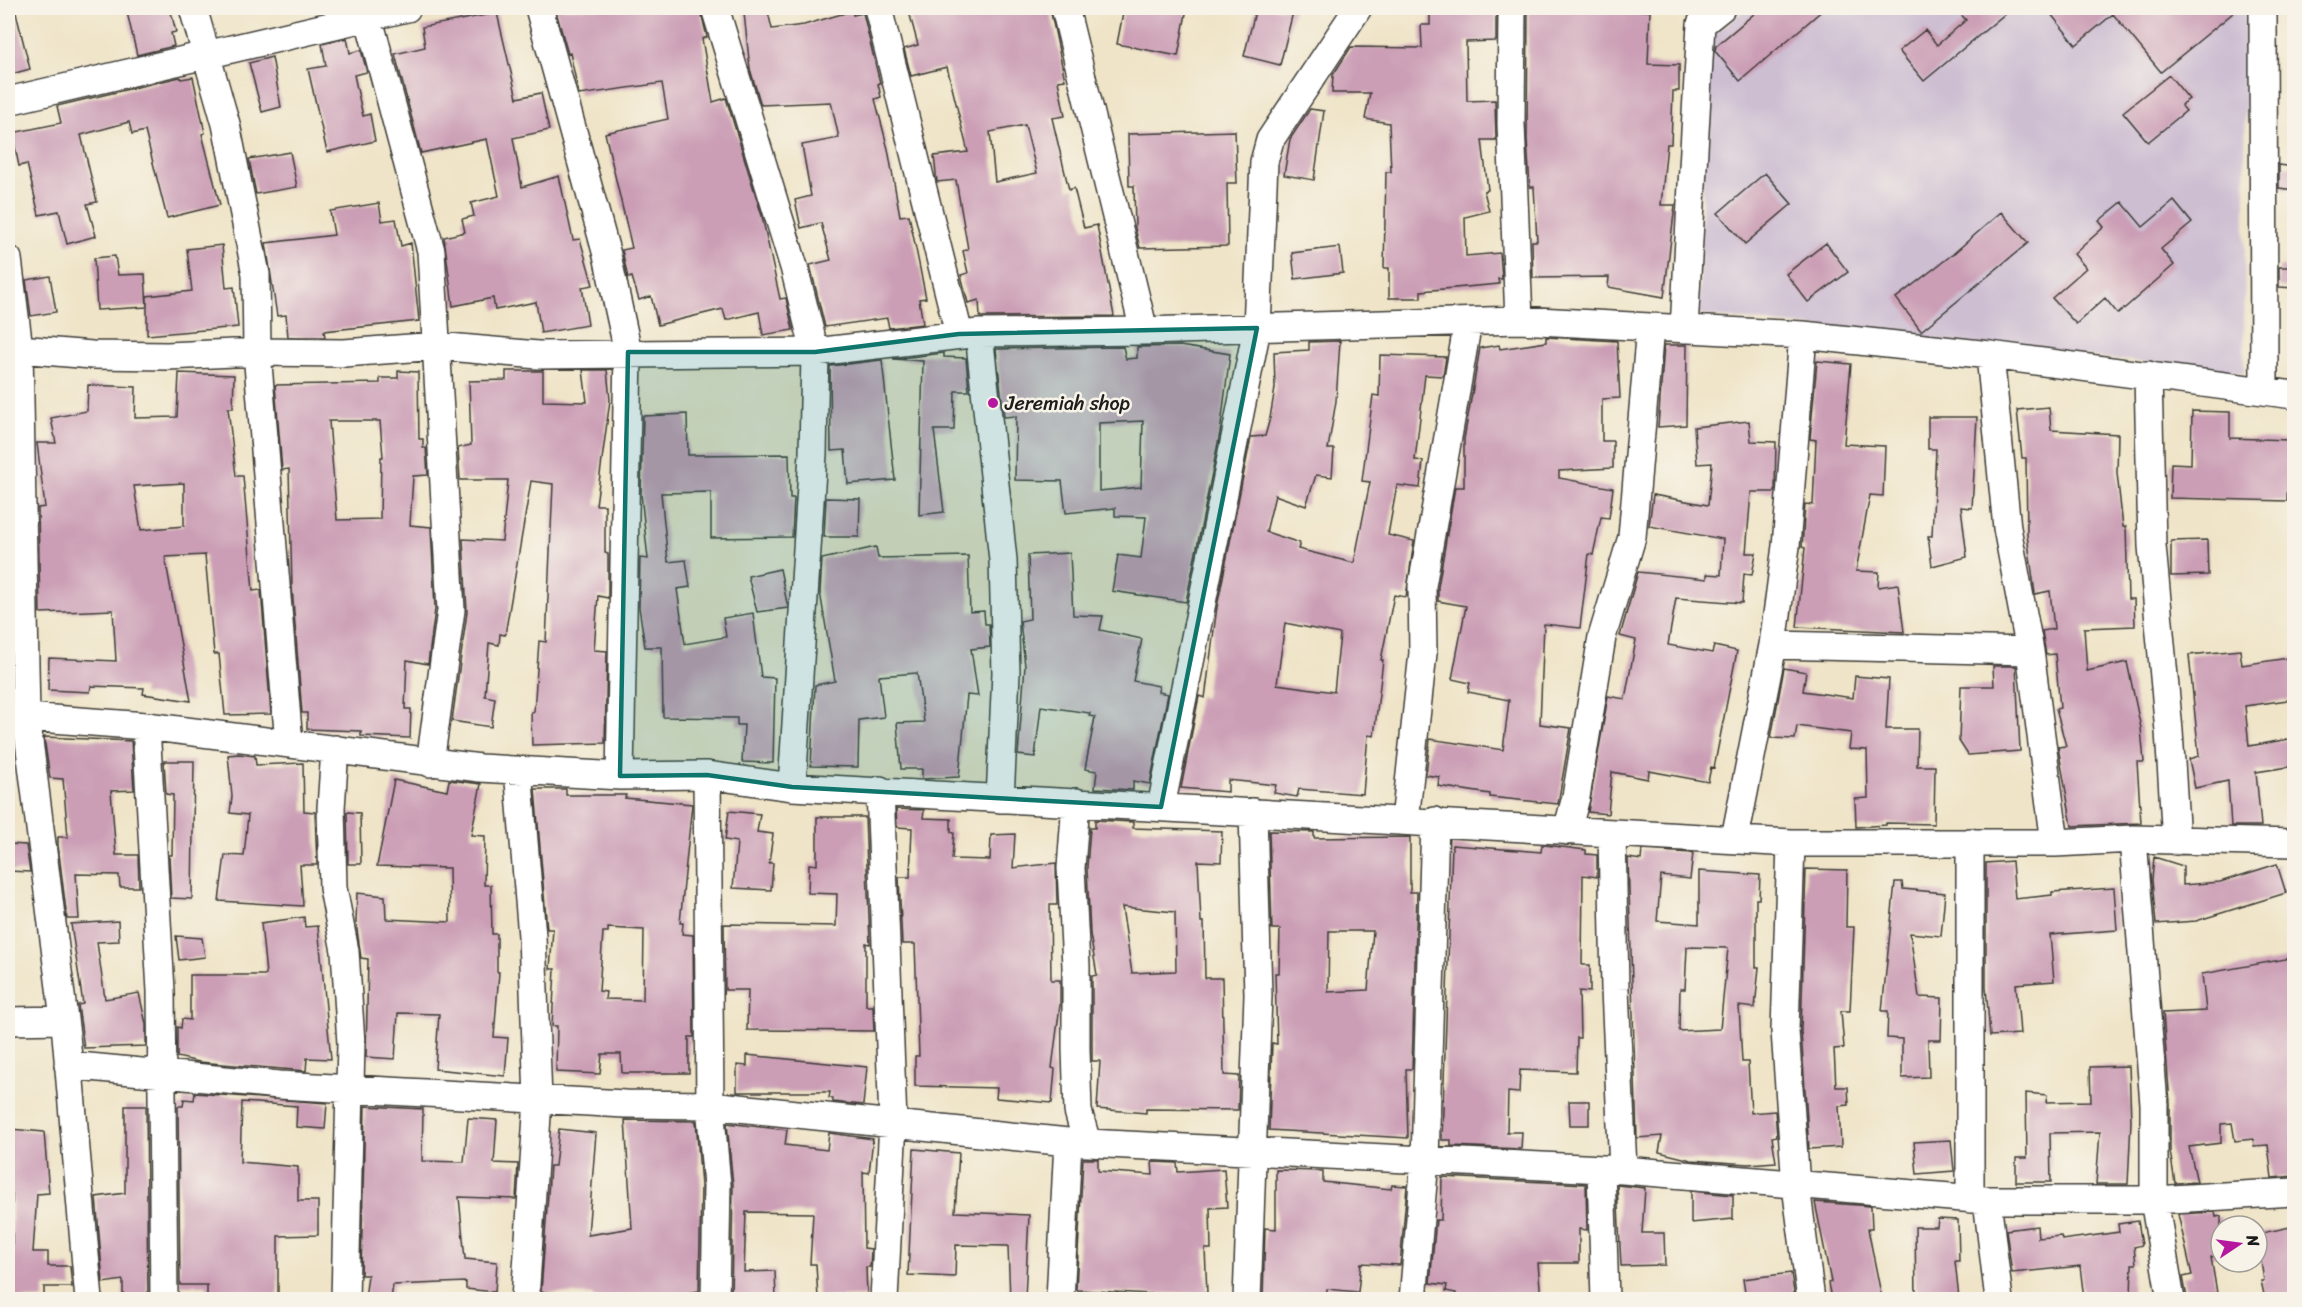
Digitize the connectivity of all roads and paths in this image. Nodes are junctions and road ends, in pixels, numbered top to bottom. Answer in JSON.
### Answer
{"nodes":[{"id":1,"x":193,"y":8,"type":"edge"},
{"id":2,"x":407,"y":8,"type":"edge"},
{"id":3,"x":539,"y":8,"type":"edge"},
{"id":4,"x":716,"y":8,"type":"edge"},
{"id":5,"x":878,"y":8,"type":"edge"},
{"id":6,"x":1065,"y":8,"type":"edge"},
{"id":7,"x":1358,"y":8,"type":"edge"},
{"id":8,"x":1512,"y":8,"type":"edge"},
{"id":9,"x":2263,"y":8,"type":"edge"},
{"id":10,"x":367,"y":13,"type":"edge"},
{"id":11,"x":1708,"y":13,"type":"edge"},
{"id":12,"x":207,"y":56,"type":"junction"},
{"id":13,"x":8,"y":101,"type":"edge"},
{"id":14,"x":8,"y":260,"type":"edge"},
{"id":15,"x":1519,"y":320,"type":"junction"},
{"id":16,"x":1468,"y":322,"type":"junction"},
{"id":17,"x":1650,"y":327,"type":"junction"},
{"id":18,"x":1257,"y":328,"type":"junction"},
{"id":19,"x":1684,"y":329,"type":"junction"},
{"id":20,"x":1144,"y":331,"type":"junction"},
{"id":21,"x":969,"y":333,"type":"junction"},
{"id":22,"x":1803,"y":335,"type":"junction"},
{"id":23,"x":437,"y":346,"type":"junction"},
{"id":24,"x":19,"y":349,"type":"junction"},
{"id":25,"x":257,"y":352,"type":"junction"},
{"id":26,"x":628,"y":352,"type":"junction"},
{"id":27,"x":815,"y":352,"type":"junction"},
{"id":28,"x":1990,"y":355,"type":"junction"},
{"id":29,"x":2148,"y":375,"type":"junction"},
{"id":30,"x":2264,"y":390,"type":"junction"},
{"id":31,"x":2295,"y":395,"type":"edge"},
{"id":32,"x":1773,"y":645,"type":"junction"},
{"id":33,"x":2030,"y":651,"type":"junction"},
{"id":34,"x":26,"y":717,"type":"junction"},
{"id":35,"x":146,"y":726,"type":"junction"},
{"id":36,"x":289,"y":744,"type":"junction"},
{"id":37,"x":335,"y":749,"type":"junction"},
{"id":38,"x":430,"y":763,"type":"junction"},
{"id":39,"x":518,"y":770,"type":"junction"},
{"id":40,"x":707,"y":775,"type":"junction"},
{"id":41,"x":620,"y":776,"type":"junction"},
{"id":42,"x":792,"y":788,"type":"junction"},
{"id":43,"x":880,"y":790,"type":"junction"},
{"id":44,"x":1000,"y":799,"type":"junction"},
{"id":45,"x":1076,"y":802,"type":"junction"},
{"id":46,"x":1161,"y":807,"type":"junction"},
{"id":47,"x":1253,"y":812,"type":"junction"},
{"id":48,"x":1405,"y":821,"type":"junction"},
{"id":49,"x":1435,"y":821,"type":"junction"},
{"id":50,"x":1567,"y":831,"type":"junction"},
{"id":51,"x":1612,"y":833,"type":"junction"},
{"id":52,"x":1735,"y":838,"type":"junction"},
{"id":53,"x":2133,"y":839,"type":"junction"},
{"id":54,"x":2176,"y":841,"type":"junction"},
{"id":55,"x":1970,"y":842,"type":"junction"},
{"id":56,"x":1791,"y":843,"type":"junction"},
{"id":57,"x":2055,"y":843,"type":"junction"},
{"id":58,"x":2295,"y":843,"type":"edge"},
{"id":59,"x":64,"y":1020,"type":"junction"},
{"id":60,"x":8,"y":1021,"type":"edge"},
{"id":61,"x":68,"y":1065,"type":"junction"},
{"id":62,"x":162,"y":1076,"type":"junction"},
{"id":63,"x":349,"y":1088,"type":"junction"},
{"id":64,"x":538,"y":1100,"type":"junction"},
{"id":65,"x":710,"y":1105,"type":"junction"},
{"id":66,"x":893,"y":1122,"type":"junction"},
{"id":67,"x":1077,"y":1142,"type":"junction"},
{"id":68,"x":1254,"y":1152,"type":"junction"},
{"id":69,"x":1425,"y":1160,"type":"junction"},
{"id":70,"x":1612,"y":1170,"type":"junction"},
{"id":71,"x":1796,"y":1186,"type":"junction"},
{"id":72,"x":2295,"y":1192,"type":"edge"},
{"id":73,"x":1979,"y":1200,"type":"junction"},
{"id":74,"x":2154,"y":1200,"type":"junction"},
{"id":75,"x":89,"y":1299,"type":"edge"},
{"id":76,"x":164,"y":1299,"type":"edge"},
{"id":77,"x":345,"y":1299,"type":"edge"},
{"id":78,"x":525,"y":1299,"type":"edge"},
{"id":79,"x":715,"y":1299,"type":"edge"},
{"id":80,"x":884,"y":1299,"type":"edge"},
{"id":81,"x":1060,"y":1299,"type":"edge"},
{"id":82,"x":1247,"y":1299,"type":"edge"},
{"id":83,"x":1413,"y":1299,"type":"edge"},
{"id":84,"x":1605,"y":1299,"type":"edge"},
{"id":85,"x":1811,"y":1299,"type":"edge"},
{"id":86,"x":1999,"y":1299,"type":"edge"},
{"id":87,"x":2171,"y":1299,"type":"edge"}],
"edges":[{"from":1,"to":12,"type":"street"},
{"from":2,"to":10,"type":"street"},
{"from":3,"to":26,"type":"street"},
{"from":4,"to":27,"type":"street"},
{"from":5,"to":21,"type":"street"},
{"from":6,"to":20,"type":"street"},
{"from":7,"to":18,"type":"street"},
{"from":8,"to":15,"type":"street"},
{"from":9,"to":30,"type":"street"},
{"from":10,"to":12,"type":"street"},
{"from":10,"to":23,"type":"street"},
{"from":11,"to":19,"type":"street"},
{"from":12,"to":13,"type":"street"},
{"from":12,"to":25,"type":"street"},
{"from":14,"to":24,"type":"street"},
{"from":15,"to":16,"type":"street"},
{"from":15,"to":17,"type":"street"},
{"from":16,"to":18,"type":"street"},
{"from":16,"to":48,"type":"street"},
{"from":17,"to":19,"type":"street"},
{"from":17,"to":50,"type":"street"},
{"from":18,"to":20,"type":"street"},
{"from":18,"to":46,"type":"street"},
{"from":19,"to":22,"type":"street"},
{"from":20,"to":21,"type":"street"},
{"from":21,"to":27,"type":"street"},
{"from":21,"to":44,"type":"street"},
{"from":22,"to":28,"type":"street"},
{"from":22,"to":32,"type":"street"},
{"from":23,"to":25,"type":"street"},
{"from":23,"to":26,"type":"street"},
{"from":23,"to":38,"type":"street"},
{"from":24,"to":25,"type":"street"},
{"from":24,"to":34,"type":"street"},
{"from":25,"to":36,"type":"street"},
{"from":26,"to":27,"type":"street"},
{"from":26,"to":41,"type":"street"},
{"from":27,"to":42,"type":"street"},
{"from":28,"to":29,"type":"street"},
{"from":28,"to":33,"type":"street"},
{"from":29,"to":30,"type":"street"},
{"from":29,"to":54,"type":"street"},
{"from":30,"to":31,"type":"street"},
{"from":32,"to":33,"type":"street"},
{"from":32,"to":52,"type":"street"},
{"from":33,"to":57,"type":"street"},
{"from":34,"to":35,"type":"street"},
{"from":34,"to":59,"type":"street"},
{"from":35,"to":36,"type":"street"},
{"from":35,"to":62,"type":"street"},
{"from":36,"to":37,"type":"street"},
{"from":37,"to":38,"type":"street"},
{"from":37,"to":63,"type":"street"},
{"from":38,"to":39,"type":"street"},
{"from":39,"to":41,"type":"street"},
{"from":39,"to":64,"type":"street"},
{"from":40,"to":41,"type":"street"},
{"from":40,"to":42,"type":"street"},
{"from":40,"to":65,"type":"street"},
{"from":42,"to":43,"type":"street"},
{"from":43,"to":44,"type":"street"},
{"from":43,"to":66,"type":"street"},
{"from":44,"to":45,"type":"street"},
{"from":45,"to":46,"type":"street"},
{"from":45,"to":67,"type":"street"},
{"from":46,"to":47,"type":"street"},
{"from":47,"to":48,"type":"street"},
{"from":47,"to":68,"type":"street"},
{"from":48,"to":49,"type":"street"},
{"from":49,"to":50,"type":"street"},
{"from":49,"to":69,"type":"street"},
{"from":50,"to":51,"type":"street"},
{"from":51,"to":52,"type":"street"},
{"from":51,"to":70,"type":"street"},
{"from":52,"to":56,"type":"street"},
{"from":53,"to":54,"type":"street"},
{"from":53,"to":57,"type":"street"},
{"from":53,"to":74,"type":"street"},
{"from":54,"to":58,"type":"street"},
{"from":55,"to":56,"type":"street"},
{"from":55,"to":57,"type":"street"},
{"from":55,"to":73,"type":"street"},
{"from":56,"to":71,"type":"street"},
{"from":59,"to":60,"type":"street"},
{"from":59,"to":61,"type":"street"},
{"from":61,"to":62,"type":"street"},
{"from":61,"to":75,"type":"street"},
{"from":62,"to":63,"type":"street"},
{"from":62,"to":76,"type":"street"},
{"from":63,"to":64,"type":"street"},
{"from":63,"to":77,"type":"street"},
{"from":64,"to":65,"type":"street"},
{"from":64,"to":78,"type":"street"},
{"from":65,"to":66,"type":"street"},
{"from":65,"to":79,"type":"street"},
{"from":66,"to":67,"type":"street"},
{"from":66,"to":80,"type":"street"},
{"from":67,"to":68,"type":"street"},
{"from":67,"to":81,"type":"street"},
{"from":68,"to":69,"type":"street"},
{"from":68,"to":82,"type":"street"},
{"from":69,"to":70,"type":"street"},
{"from":69,"to":83,"type":"street"},
{"from":70,"to":71,"type":"street"},
{"from":70,"to":84,"type":"street"},
{"from":71,"to":73,"type":"street"},
{"from":71,"to":85,"type":"street"},
{"from":72,"to":74,"type":"street"},
{"from":73,"to":74,"type":"street"},
{"from":73,"to":86,"type":"street"},
{"from":74,"to":87,"type":"street"}]}
